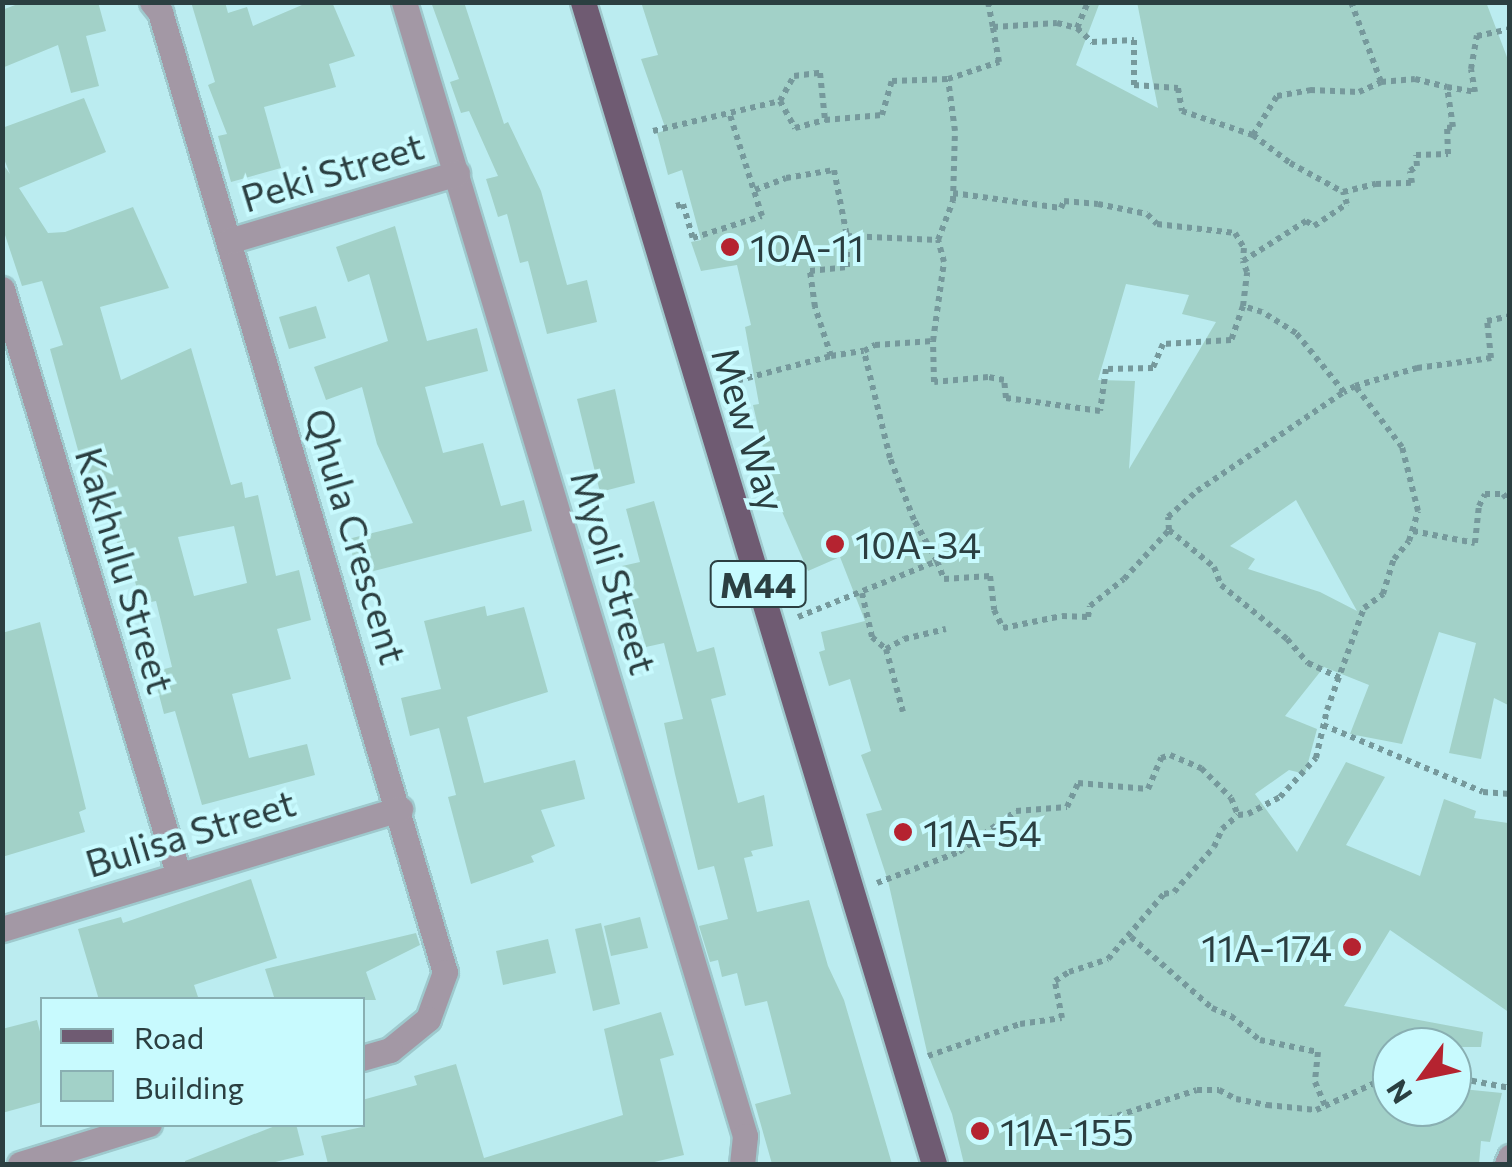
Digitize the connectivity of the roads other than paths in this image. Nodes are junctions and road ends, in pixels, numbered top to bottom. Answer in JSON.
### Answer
{"nodes":[{"id":1,"x":152,"y":2,"type":"edge"},
{"id":2,"x":404,"y":2,"type":"edge"},
{"id":3,"x":583,"y":2,"type":"edge"},
{"id":4,"x":457,"y":173,"type":"junction"},
{"id":5,"x":229,"y":240,"type":"junction"},
{"id":6,"x":2,"y":290,"type":"edge"},
{"id":7,"x":400,"y":809,"type":"junction"},
{"id":8,"x":178,"y":873,"type":"junction"},
{"id":9,"x":2,"y":929,"type":"edge"},
{"id":10,"x":365,"y":1057,"type":"edge"},
{"id":11,"x":140,"y":1127,"type":"edge"},
{"id":12,"x":1510,"y":1157,"type":"edge"},
{"id":13,"x":26,"y":1164,"type":"edge"},
{"id":14,"x":742,"y":1164,"type":"edge"},
{"id":15,"x":934,"y":1164,"type":"edge"},
{"id":16,"x":1507,"y":1164,"type":"edge"}],
"edges":[{"from":1,"to":5,"type":"street","name":"Qhula Crescent"},
{"from":2,"to":4,"type":"street","name":"Myoli Street"},
{"from":3,"to":15,"type":"main road","name":"Mew Way","number":"M44"},
{"from":4,"to":5,"type":"street","name":"Peki Street"},
{"from":4,"to":14,"type":"street","name":"Myoli Street"},
{"from":5,"to":7,"type":"street","name":"Qhula Crescent"},
{"from":6,"to":8,"type":"street","name":"Kakhulu Street"},
{"from":7,"to":8,"type":"street","name":"Bulisa Street"},
{"from":7,"to":10,"type":"street","name":"Qhula Crescent"},
{"from":8,"to":9,"type":"street","name":"Bulisa Street"},
{"from":11,"to":13,"type":"street"},
{"from":12,"to":16,"type":"street"}]}
